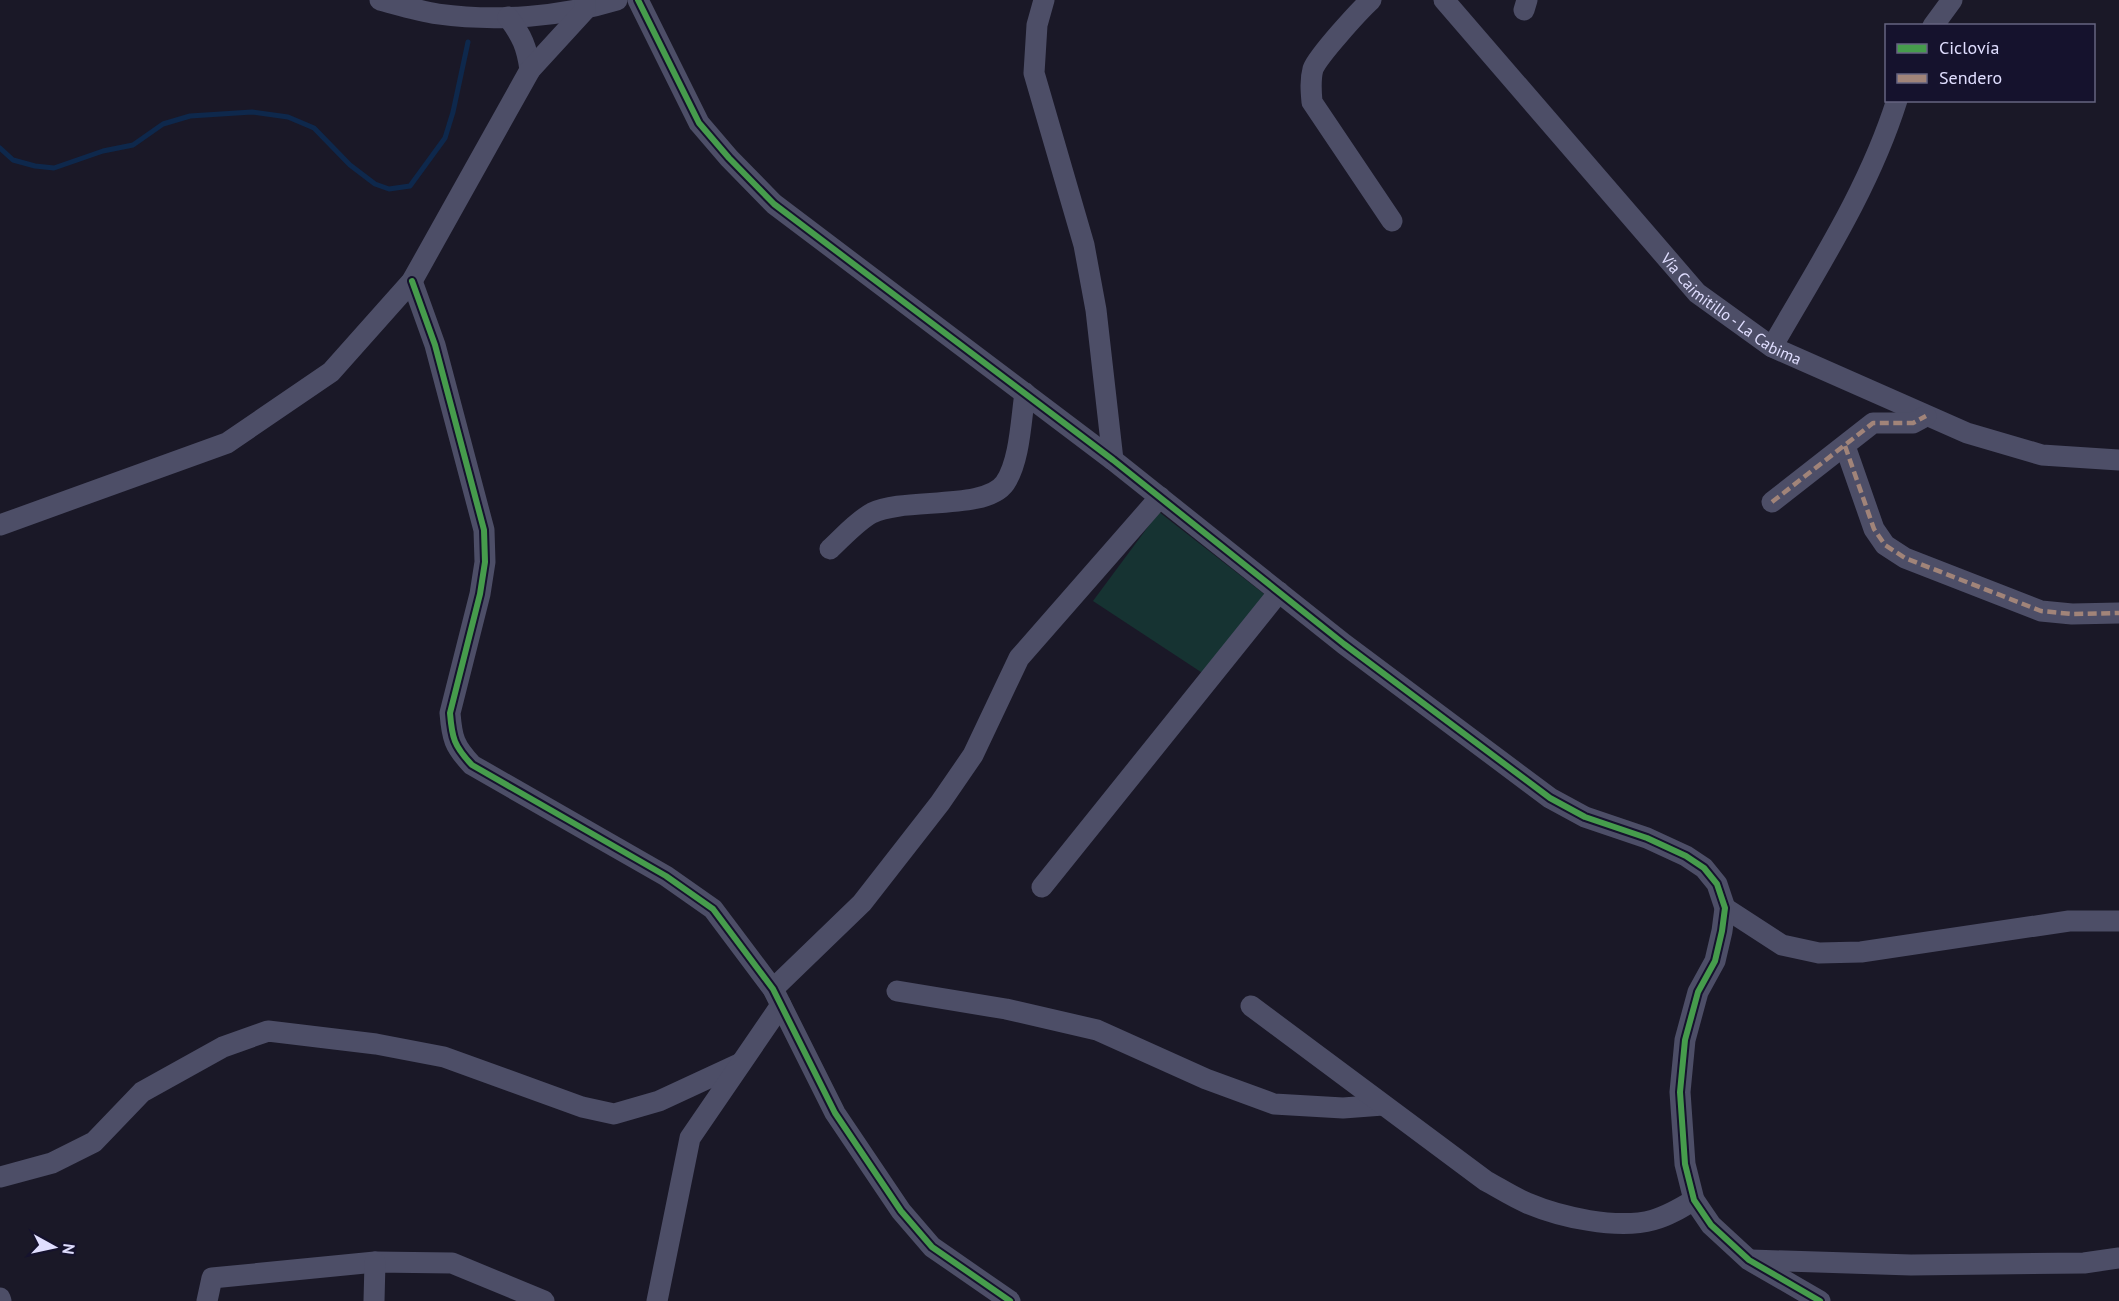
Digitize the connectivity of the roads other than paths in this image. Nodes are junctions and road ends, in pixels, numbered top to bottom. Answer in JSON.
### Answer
{"nodes":[{"id":1,"x":380,"y":0,"type":"edge"},
{"id":2,"x":617,"y":0,"type":"edge"},
{"id":3,"x":638,"y":0,"type":"edge"},
{"id":4,"x":1044,"y":0,"type":"edge"},
{"id":5,"x":1371,"y":0,"type":"edge"},
{"id":6,"x":1444,"y":0,"type":"edge"},
{"id":7,"x":1952,"y":0,"type":"edge"},
{"id":8,"x":585,"y":5,"type":"edge"},
{"id":9,"x":499,"y":18,"type":"junction"},
{"id":10,"x":1934,"y":24,"type":"edge"},
{"id":11,"x":530,"y":70,"type":"junction"},
{"id":12,"x":1896,"y":102,"type":"edge"},
{"id":13,"x":1392,"y":221,"type":"dead end"},
{"id":14,"x":412,"y":281,"type":"junction"},
{"id":15,"x":1772,"y":347,"type":"junction"},
{"id":16,"x":1025,"y":393,"type":"junction"},
{"id":17,"x":1926,"y":416,"type":"junction"},
{"id":18,"x":1845,"y":446,"type":"junction"},
{"id":19,"x":1113,"y":460,"type":"junction"},
{"id":20,"x":2119,"y":460,"type":"edge"},
{"id":21,"x":1160,"y":497,"type":"junction"},
{"id":22,"x":1772,"y":502,"type":"dead end"},
{"id":23,"x":0,"y":525,"type":"edge"},
{"id":24,"x":830,"y":549,"type":"dead end"},
{"id":25,"x":1279,"y":592,"type":"junction"},
{"id":26,"x":2119,"y":613,"type":"edge"},
{"id":27,"x":1042,"y":887,"type":"dead end"},
{"id":28,"x":1725,"y":908,"type":"junction"},
{"id":29,"x":2119,"y":921,"type":"edge"},
{"id":30,"x":897,"y":990,"type":"dead end"},
{"id":31,"x":777,"y":997,"type":"junction"},
{"id":32,"x":1251,"y":1006,"type":"dead end"},
{"id":33,"x":741,"y":1063,"type":"junction"},
{"id":34,"x":1383,"y":1105,"type":"junction"},
{"id":35,"x":0,"y":1177,"type":"edge"},
{"id":36,"x":1694,"y":1200,"type":"junction"},
{"id":37,"x":2119,"y":1258,"type":"edge"},
{"id":38,"x":1749,"y":1260,"type":"junction"},
{"id":39,"x":375,"y":1262,"type":"junction"},
{"id":40,"x":982,"y":1293,"type":"edge"},
{"id":41,"x":207,"y":1301,"type":"edge"},
{"id":42,"x":374,"y":1301,"type":"edge"},
{"id":43,"x":544,"y":1301,"type":"edge"},
{"id":44,"x":657,"y":1301,"type":"edge"},
{"id":45,"x":1010,"y":1301,"type":"edge"},
{"id":46,"x":1820,"y":1301,"type":"edge"}],
"edges":[{"from":1,"to":9,"type":"street"},
{"from":2,"to":8,"type":"street"},
{"from":3,"to":16,"type":"street"},
{"from":4,"to":19,"type":"street"},
{"from":5,"to":13,"type":"street"},
{"from":6,"to":15,"type":"street","name":"Vía Caimitillo - La Cabima"},
{"from":7,"to":10,"type":"street"},
{"from":8,"to":9,"type":"street"},
{"from":8,"to":11,"type":"street"},
{"from":9,"to":11,"type":"street"},
{"from":11,"to":14,"type":"street"},
{"from":12,"to":15,"type":"street"},
{"from":14,"to":23,"type":"street"},
{"from":14,"to":31,"type":"street"},
{"from":15,"to":17,"type":"street","name":"Vía Caimitillo - La Cabima"},
{"from":16,"to":19,"type":"street"},
{"from":16,"to":24,"type":"street"},
{"from":17,"to":18,"type":"street"},
{"from":17,"to":20,"type":"street","name":"Vía Caimitillo - La Cabima"},
{"from":18,"to":22,"type":"street"},
{"from":18,"to":26,"type":"street"},
{"from":19,"to":21,"type":"street"},
{"from":21,"to":25,"type":"street"},
{"from":21,"to":31,"type":"street"},
{"from":25,"to":27,"type":"street"},
{"from":25,"to":28,"type":"street"},
{"from":28,"to":29,"type":"street"},
{"from":28,"to":36,"type":"street"},
{"from":30,"to":34,"type":"street"},
{"from":31,"to":33,"type":"street"},
{"from":31,"to":40,"type":"street"},
{"from":32,"to":34,"type":"street"},
{"from":33,"to":35,"type":"street"},
{"from":33,"to":44,"type":"street"},
{"from":34,"to":36,"type":"street"},
{"from":36,"to":38,"type":"street"},
{"from":37,"to":38,"type":"street"},
{"from":38,"to":46,"type":"street"},
{"from":39,"to":41,"type":"street"},
{"from":39,"to":42,"type":"street"},
{"from":39,"to":43,"type":"street"},
{"from":40,"to":45,"type":"street"}]}
